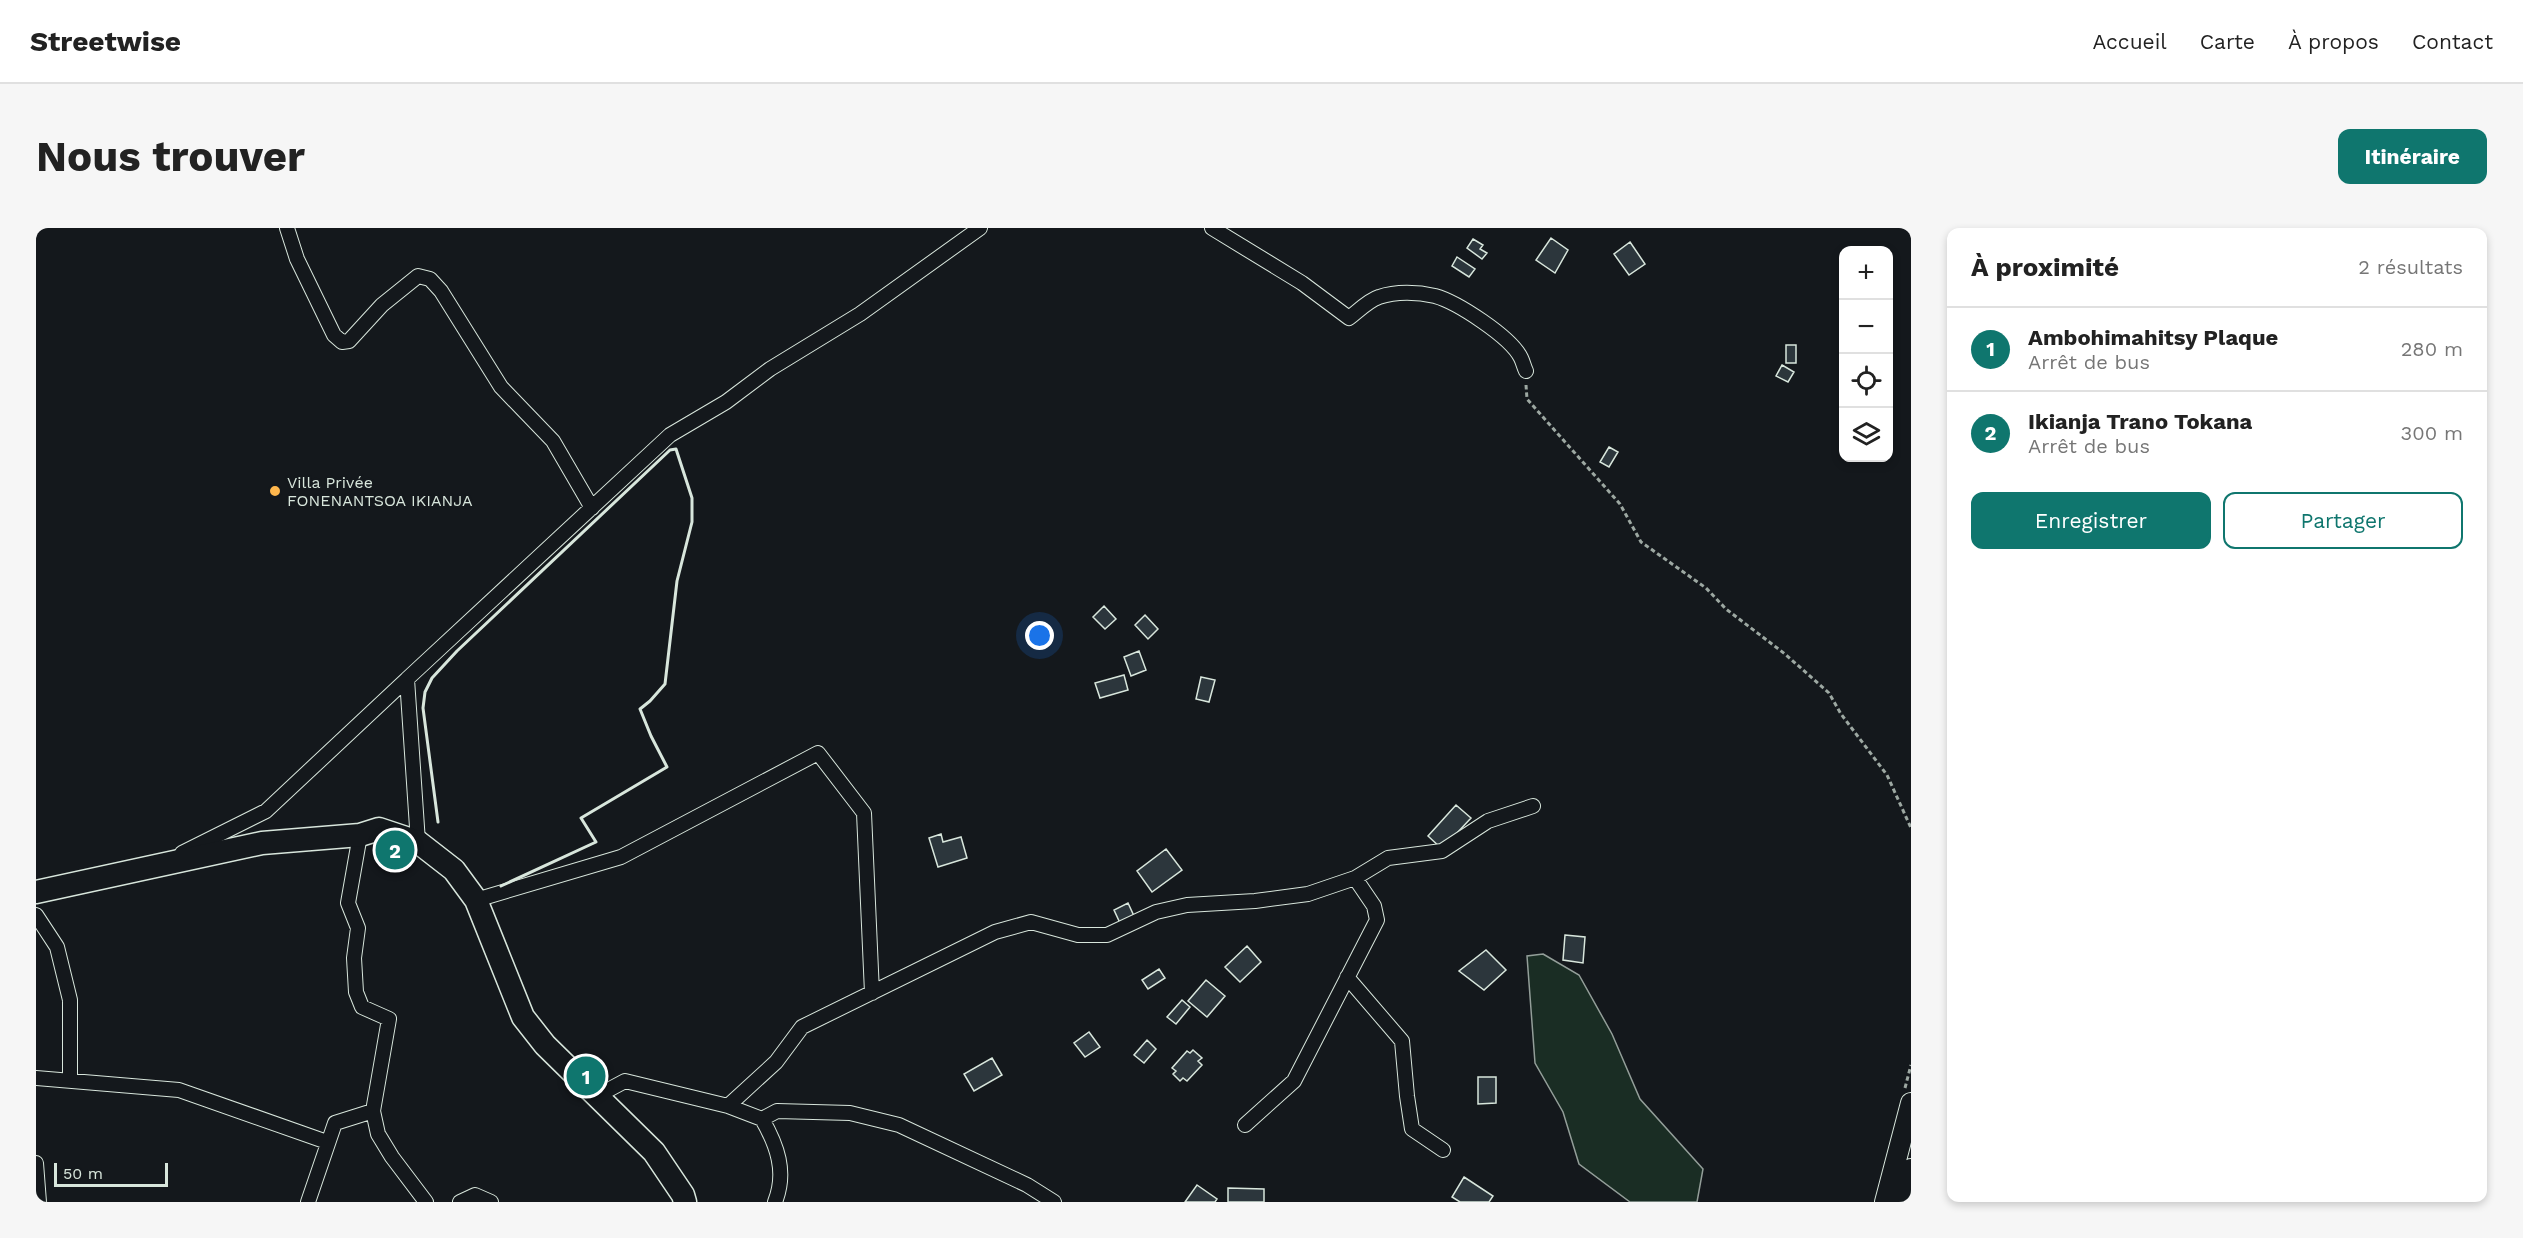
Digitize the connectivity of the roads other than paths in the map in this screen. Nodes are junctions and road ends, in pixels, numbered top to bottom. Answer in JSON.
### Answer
{"nodes":[{"id":1,"x":287,"y":228,"type":"edge"},
{"id":2,"x":980,"y":228,"type":"edge"},
{"id":3,"x":1212,"y":228,"type":"edge"},
{"id":4,"x":1526,"y":371,"type":"road end"},
{"id":5,"x":592,"y":508,"type":"junction"},
{"id":6,"x":406,"y":679,"type":"junction"},
{"id":7,"x":1533,"y":806,"type":"dead end"},
{"id":8,"x":360,"y":835,"type":"junction"},
{"id":9,"x":418,"y":842,"type":"junction"},
{"id":10,"x":159,"y":865,"type":"junction"},
{"id":11,"x":1355,"y":878,"type":"junction"},
{"id":12,"x":36,"y":892,"type":"edge"},
{"id":13,"x":476,"y":900,"type":"junction"},
{"id":14,"x":36,"y":915,"type":"edge"},
{"id":15,"x":1347,"y":976,"type":"junction"},
{"id":16,"x":872,"y":993,"type":"junction"},
{"id":17,"x":36,"y":1078,"type":"edge"},
{"id":18,"x":70,"y":1081,"type":"junction"},
{"id":19,"x":597,"y":1096,"type":"junction"},
{"id":20,"x":1911,"y":1103,"type":"edge"},
{"id":21,"x":728,"y":1106,"type":"junction"},
{"id":22,"x":373,"y":1111,"type":"junction"},
{"id":23,"x":762,"y":1119,"type":"junction"},
{"id":24,"x":1245,"y":1125,"type":"dead end"},
{"id":25,"x":327,"y":1142,"type":"junction"},
{"id":26,"x":1443,"y":1150,"type":"dead end"},
{"id":27,"x":36,"y":1163,"type":"edge"},
{"id":28,"x":1911,"y":1169,"type":"edge"},
{"id":29,"x":39,"y":1202,"type":"edge"},
{"id":30,"x":308,"y":1202,"type":"edge"},
{"id":31,"x":426,"y":1202,"type":"edge"},
{"id":32,"x":460,"y":1202,"type":"edge"},
{"id":33,"x":491,"y":1202,"type":"edge"},
{"id":34,"x":685,"y":1202,"type":"edge"},
{"id":35,"x":775,"y":1202,"type":"edge"},
{"id":36,"x":1054,"y":1202,"type":"edge"},
{"id":37,"x":1885,"y":1202,"type":"edge"},
{"id":38,"x":1901,"y":1202,"type":"edge"}],
"edges":[{"from":1,"to":5,"type":"street"},
{"from":2,"to":5,"type":"street"},
{"from":3,"to":4,"type":"street"},
{"from":5,"to":6,"type":"street"},
{"from":6,"to":9,"type":"street"},
{"from":6,"to":10,"type":"street"},
{"from":7,"to":11,"type":"street"},
{"from":8,"to":9,"type":"main road"},
{"from":8,"to":10,"type":"main road"},
{"from":8,"to":22,"type":"street"},
{"from":9,"to":13,"type":"main road"},
{"from":10,"to":12,"type":"main road"},
{"from":11,"to":15,"type":"street"},
{"from":11,"to":16,"type":"street"},
{"from":13,"to":16,"type":"street"},
{"from":13,"to":19,"type":"main road"},
{"from":14,"to":18,"type":"street"},
{"from":15,"to":24,"type":"street"},
{"from":15,"to":26,"type":"street"},
{"from":16,"to":21,"type":"street"},
{"from":17,"to":18,"type":"street"},
{"from":18,"to":25,"type":"street"},
{"from":19,"to":21,"type":"street"},
{"from":19,"to":34,"type":"main road"},
{"from":20,"to":37,"type":"main road"},
{"from":21,"to":23,"type":"street"},
{"from":22,"to":25,"type":"street"},
{"from":22,"to":31,"type":"street"},
{"from":23,"to":35,"type":"street"},
{"from":23,"to":36,"type":"street"},
{"from":25,"to":30,"type":"street"},
{"from":27,"to":29,"type":"street"},
{"from":28,"to":38,"type":"main road"},
{"from":32,"to":33,"type":"street"}]}
